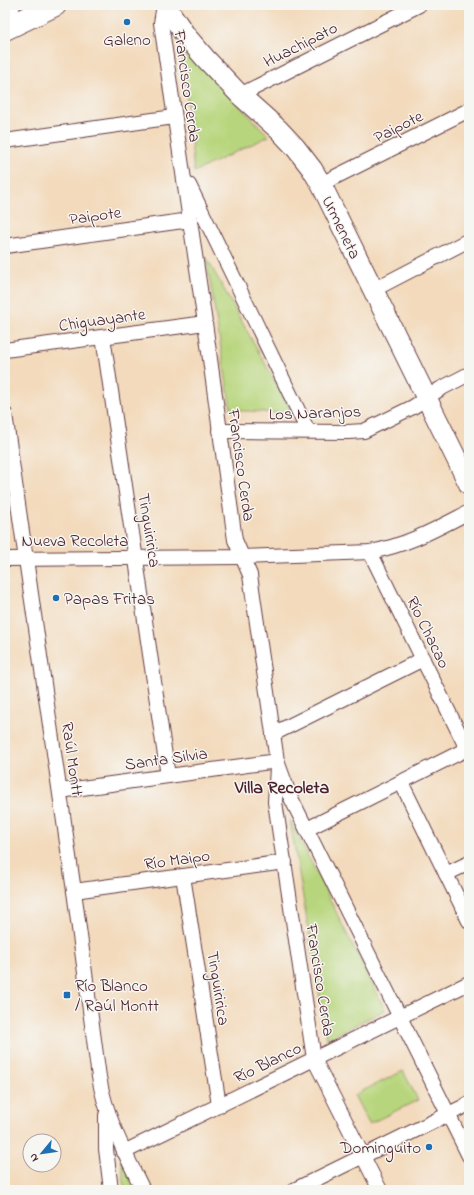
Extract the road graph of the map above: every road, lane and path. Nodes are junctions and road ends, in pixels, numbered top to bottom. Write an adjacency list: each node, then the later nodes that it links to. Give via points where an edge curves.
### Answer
1 (9, 5): 5 (main road)
2 (55, 5): 6 (main road)
3 (165, 5): 7 (street, Urmeneta, via 186,36); 9 (street, Francisco Cerda, via 161,23)
4 (419, 5): 7 (street, Huachipato)
5 (5, 7)
6 (5, 30)
7 (240, 95): 12 (street, Urmeneta, via 296,147)
8 (469, 110): 12 (street, Paipote)
9 (174, 117): 10 (street); 11 (street, Francisco Cerda)
10 (5, 141)
11 (183, 172): 13 (street, Francisco Cerda); 24 (street, Francisco Cerda)
12 (321, 184): 16 (street, Urmeneta)
13 (190, 220): 15 (street, Paipote); 17 (street, Francisco Cerda)
14 (469, 240): 16 (street)
15 (5, 246)
16 (373, 290): 21 (street, Urmeneta)
17 (205, 323): 18 (street, Chiguayante); 23 (street, Francisco Cerda)
18 (103, 337): 19 (street, Chiguayante); 29 (street, Tinguiririca)
19 (5, 350)
20 (469, 374): 21 (street, Los Naranjos)
21 (427, 398): 24 (street, Los Naranjos, via 364,431); 25 (street, Urmeneta)
22 (5, 414): 31 (street, Raúl Montt)
23 (219, 431): 24 (street, Los Naranjos); 28 (street, Francisco Cerda, via 234,540)
24 (308, 431)
25 (469, 484)
26 (469, 512): 27 (street, Nueva Recoleta, via 418,539)
27 (370, 552): 28 (street, Nueva Recoleta); 32 (street, Río Chacao)
28 (242, 557): 29 (street, Nueva Recoleta); 33 (street, Francisco Cerda, via 250,575)
29 (137, 558): 31 (street, Nueva Recoleta); 36 (street, Tinguiririca)
30 (5, 559): 31 (street, Nueva Recoleta)
31 (26, 559): 38 (street, Raúl Montt)
32 (423, 659): 33 (street); 34 (street, Río Chacao)
33 (273, 734): 35 (street, Francisco Cerda)
34 (468, 748): 37 (street)
35 (278, 761): 36 (street, Santa Silvia); 39 (street, Francisco Cerda, via 289,794); 40 (street, Francisco Cerda, via 275,802)
36 (168, 776): 38 (street, Santa Silvia)
37 (401, 782): 39 (street); 42 (street)
38 (60, 791): 44 (street, Raúl Montt)
39 (307, 830): 47 (street, Francisco Cerda)
40 (285, 862): 43 (street, Río Maipo); 48 (street, Francisco Cerda)
41 (469, 863): 42 (street)
42 (446, 874): 45 (street)
43 (183, 876): 44 (street, Río Maipo); 50 (street, Tinguiririca)
44 (74, 891): 51 (street, Raúl Montt, via 99,1077)
45 (469, 921)
46 (469, 983): 47 (street, Río Blanco)
47 (401, 1016): 48 (street, Río Blanco); 52 (street, Francisco Cerda)
48 (314, 1059): 50 (street, Río Blanco); 54 (street, Francisco Cerda)
49 (469, 1104): 52 (street)
50 (219, 1105): 53 (street, Río Blanco)
51 (106, 1108): 53 (street, Raúl Montt); 56 (street, Raúl Montt, via 106,1149)
52 (448, 1114): 54 (street); 55 (street, Francisco Cerda)
53 (124, 1152): 57 (street, Raúl Montt)
54 (363, 1156): 58 (street); 59 (street, Francisco Cerda)
55 (469, 1156)
56 (111, 1190)
57 (143, 1190)
58 (294, 1190)
59 (380, 1190)

